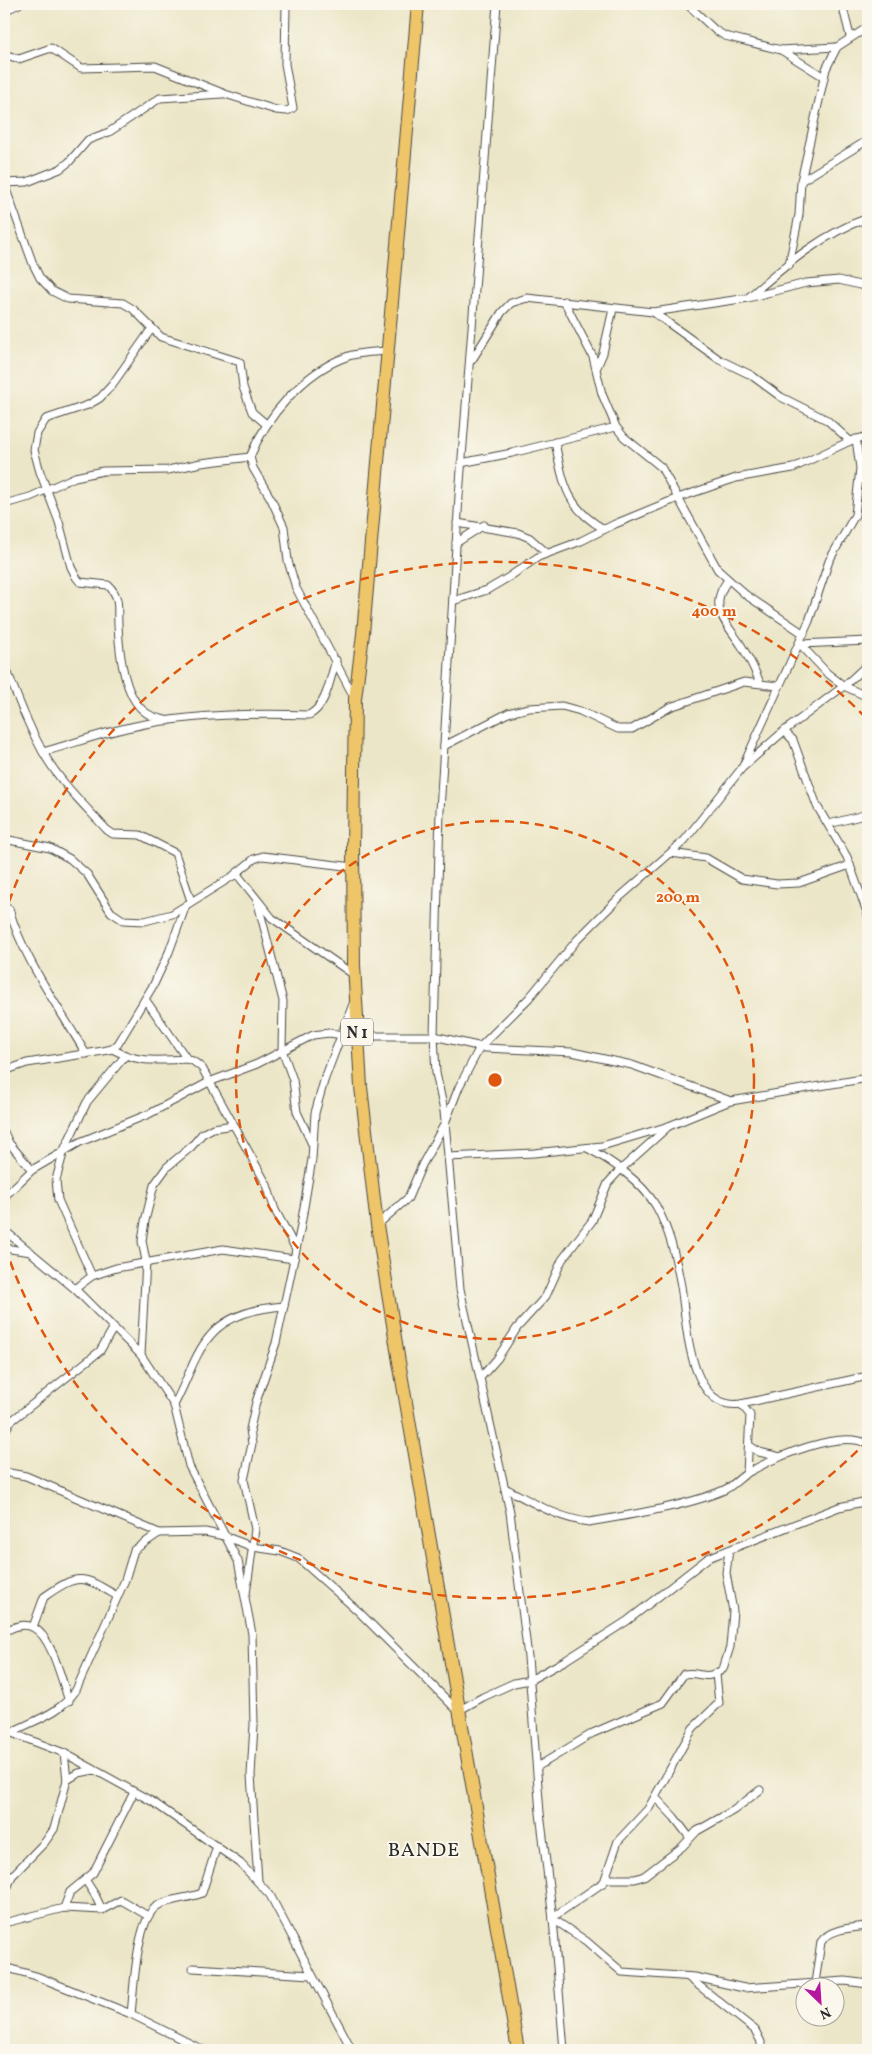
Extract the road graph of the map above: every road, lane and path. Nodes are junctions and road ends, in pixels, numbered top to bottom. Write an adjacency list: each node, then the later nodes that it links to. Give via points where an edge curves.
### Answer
1 (19, 4): 7 (street)
2 (286, 4): 14 (street, via 285,64 293,108 276,110)
3 (418, 4): 26 (highway, N 1)
4 (497, 4): 27 (street)
5 (687, 4): 11 (street, via 725,36)
6 (842, 4): 9 (street)
7 (4, 11)
8 (868, 27): 9 (street)
9 (850, 36): 10 (street)
10 (836, 47): 11 (street); 13 (street)
11 (781, 50): 13 (street)
12 (4, 54): 14 (street, via 18,59 51,48 80,68 155,66)
13 (824, 77): 16 (street)
14 (225, 94): 17 (street, via 160,98 109,132 88,140 60,169 27,182)
15 (868, 140): 16 (street)
16 (801, 181): 19 (street, via 799,215)
17 (4, 184): 25 (street, via 33,264 52,291 68,299 123,303)
18 (868, 218): 19 (street, via 829,235)
19 (789, 264): 21 (street)
20 (868, 287): 21 (street, via 839,280 806,283)
21 (748, 298): 24 (street)
22 (564, 301): 23 (street); 27 (street, via 527,298 511,303 490,329); 28 (street)
23 (613, 309): 24 (street); 28 (street)
24 (653, 312): 32 (street, via 720,360 827,420)
25 (152, 328): 29 (street, via 161,337 240,362 252,412); 36 (street, via 100,398 46,419 40,426 34,450)
26 (388, 350): 29 (street, via 347,356 326,367 290,395); 56 (highway, N 1)
27 (470, 365): 35 (street)
28 (597, 368): 30 (street, via 602,394)
29 (266, 424): 34 (street)
30 (616, 427): 33 (street); 37 (street, via 656,461)
31 (868, 436): 32 (street)
32 (853, 440): 37 (street, via 792,468 736,478); 46 (street, via 860,468 855,515 829,561)
33 (555, 442): 35 (street); 41 (street, via 570,498 587,520)
34 (250, 457): 36 (street, via 168,470 103,471 74,477); 49 (street, via 252,468 284,527 288,561 296,588)
35 (462, 463): 39 (street)
36 (47, 488): 38 (street, via 30,497); 57 (street, via 76,577 80,582 108,584 118,598 119,646 130,690 149,715)
37 (678, 498): 41 (street); 44 (street, via 718,570)
38 (4, 504)
39 (457, 523): 40 (street); 42 (street)
40 (484, 525): 42 (street); 43 (street, via 530,538)
41 (604, 529): 43 (street)
42 (456, 543): 45 (street)
43 (547, 553): 45 (street, via 487,590)
44 (728, 580): 46 (street); 52 (street, via 719,591 719,611 754,668)
45 (452, 601): 59 (street)
46 (804, 634): 48 (street)
47 (868, 641): 48 (street)
48 (800, 644): 53 (street); 54 (street)
49 (336, 660): 56 (street); 57 (street, via 326,692 318,708 309,716 226,715)
50 (4, 663): 60 (street, via 28,725)
51 (868, 664): 54 (street)
52 (760, 684): 53 (street); 59 (street, via 744,682 719,689 670,707 632,729 618,729 562,706 529,708 508,713)
53 (778, 686): 61 (street)
54 (844, 686): 55 (street); 58 (street)
55 (868, 698)
56 (355, 699): 67 (highway, N 1)
57 (168, 721): 60 (street, via 130,727)
58 (784, 730): 61 (street); 63 (street, via 793,740 817,806)
59 (444, 746): 78 (street)
60 (43, 752): 70 (street, via 65,784 107,830 113,834 140,835 175,852)
61 (742, 768): 65 (street, via 684,841)
62 (868, 814): 63 (street)
63 (829, 824): 66 (street)
64 (4, 839): 70 (street, via 50,848 70,859 87,874 111,912 123,920 145,921 172,914)
65 (671, 852): 66 (street, via 706,858 742,879 777,884 799,883); 79 (street, via 577,940 529,998)
66 (850, 865): 72 (street)
67 (353, 867): 68 (street, via 263,856); 73 (highway, N 1)
68 (236, 873): 69 (street); 70 (street)
69 (256, 900): 73 (street, via 272,918); 81 (street, via 283,1001)
70 (188, 903): 75 (street)
71 (4, 908): 82 (street, via 9,908 40,977)
72 (868, 915)
73 (354, 976): 74 (highway, N 1)
74 (355, 997): 76 (street); 77 (highway, N 1)
75 (145, 1000): 80 (street); 84 (street)
76 (343, 1035): 81 (street, via 314,1035); 93 (street, via 315,1113)
77 (357, 1036): 78 (street); 100 (highway, N 1)
78 (434, 1036): 79 (street); 89 (street, via 436,1073)
79 (480, 1047): 88 (street, via 572,1052 632,1065); 89 (street)
80 (112, 1049): 82 (street); 83 (street)
81 (282, 1050): 87 (street, via 257,1064); 93 (street, via 293,1080 297,1112)
82 (86, 1054): 85 (street, via 27,1063)
83 (125, 1056): 84 (street, via 144,1060); 95 (street, via 87,1102)
84 (187, 1059): 87 (street, via 202,1068)
85 (4, 1071)
86 (868, 1078): 88 (street)
87 (210, 1082): 90 (street); 95 (street, via 170,1104)
88 (731, 1101): 91 (street)
89 (445, 1123): 96 (street); 100 (street, via 408,1198)
90 (234, 1124): 103 (street, via 268,1185 275,1210); 106 (street, via 202,1134 160,1175 154,1185 145,1221 142,1241)
91 (669, 1126): 94 (street); 98 (street)
92 (4, 1132): 97 (street)
93 (313, 1144): 103 (street)
94 (587, 1148): 96 (street); 98 (street)
95 (64, 1150): 97 (street); 107 (street, via 56,1180 58,1200)
96 (448, 1157): 115 (street, via 460,1289)
97 (32, 1170): 99 (street)
98 (620, 1170): 115 (street, via 608,1184 592,1221 562,1260 546,1296 517,1328); 116 (street, via 646,1191 669,1233 694,1363 701,1378 714,1400 724,1405)
99 (4, 1197)
100 (377, 1225): 137 (highway, N 1)
101 (4, 1230): 104 (street)
102 (4, 1248): 104 (street)
103 (296, 1249): 105 (street)
104 (32, 1252): 108 (street)
105 (294, 1259): 106 (street, via 223,1250); 109 (street)
106 (146, 1261): 107 (street); 111 (street)
107 (92, 1276): 108 (street)
108 (75, 1289): 110 (street)
109 (284, 1306): 117 (street, via 251,1311 210,1335); 128 (street, via 250,1429 252,1444 244,1480 255,1529)
110 (114, 1327): 112 (street); 118 (street, via 100,1351)
111 (141, 1331): 112 (street); 113 (street)
112 (125, 1336): 113 (street)
113 (141, 1355): 117 (street)
114 (868, 1376): 116 (street)
115 (480, 1378): 124 (street)
116 (742, 1404): 120 (street, via 750,1415)
117 (174, 1405): 127 (street, via 189,1466)
118 (4, 1430)
119 (868, 1444): 121 (street, via 852,1438 837,1439)
120 (750, 1446): 121 (street, via 759,1452); 123 (street)
121 (780, 1457): 123 (street)
122 (4, 1472): 126 (street, via 26,1476)
123 (747, 1473): 124 (street, via 716,1493 590,1522 553,1513)
124 (505, 1488): 135 (street)
125 (868, 1501): 129 (street, via 839,1507)
126 (159, 1533): 127 (street, via 205,1532); 130 (street, via 134,1550)
127 (224, 1536): 128 (street); 131 (street, via 238,1561)
128 (254, 1547): 131 (street); 137 (street, via 298,1558 358,1610)
129 (729, 1550): 134 (street, via 726,1573 732,1604 730,1647 723,1669); 135 (street, via 708,1558 627,1622)
130 (117, 1596): 132 (street, via 88,1579 80,1578 44,1597); 136 (street)
131 (246, 1599): 151 (street, via 252,1634 254,1726 251,1775)
132 (33, 1627): 133 (street, via 15,1626); 136 (street, via 50,1650)
133 (4, 1632)
134 (716, 1674): 141 (street, via 709,1677 684,1674 663,1702 593,1733); 146 (street, via 719,1703 689,1734)
135 (530, 1680): 137 (street, via 514,1682); 141 (street)
136 (69, 1701): 139 (street, via 57,1711)
137 (458, 1711): 170 (highway, N 1)
138 (4, 1730): 139 (street)
139 (12, 1732): 140 (street)
140 (64, 1753): 142 (street); 143 (street)
141 (537, 1767): 156 (street)
142 (94, 1770): 143 (street); 145 (street)
143 (67, 1780): 152 (street, via 54,1829 12,1876)
144 (760, 1790): 147 (street)
145 (134, 1792): 148 (street); 150 (street)
146 (655, 1797): 147 (street); 149 (street, via 618,1841)
147 (690, 1838): 149 (street, via 644,1876)
148 (217, 1846): 151 (street); 155 (street, via 202,1893 165,1903)
149 (606, 1879): 156 (street)
150 (86, 1881): 153 (street, via 70,1892); 154 (street)
151 (258, 1881): 161 (street, via 285,1922)
152 (4, 1896)
153 (64, 1908): 154 (street); 157 (street)
154 (102, 1910): 155 (street, via 121,1900)
155 (148, 1916): 167 (street, via 139,1948)
156 (553, 1918): 163 (street, via 622,1972); 171 (street)
157 (4, 1922)
158 (868, 1926): 162 (street, via 824,1937)
159 (4, 1967): 167 (street, via 36,1976)
160 (193, 1968): 161 (street)
161 (312, 1975): 169 (street)
162 (816, 1976)
163 (688, 1977): 165 (street, via 744,1988); 172 (street, via 755,2030)
164 (844, 1981): 166 (street)
165 (794, 1984)
166 (868, 1984)
167 (131, 2014): 168 (street)
168 (203, 2050)
169 (352, 2050)
170 (518, 2050)
171 (564, 2050)
172 (761, 2050)

